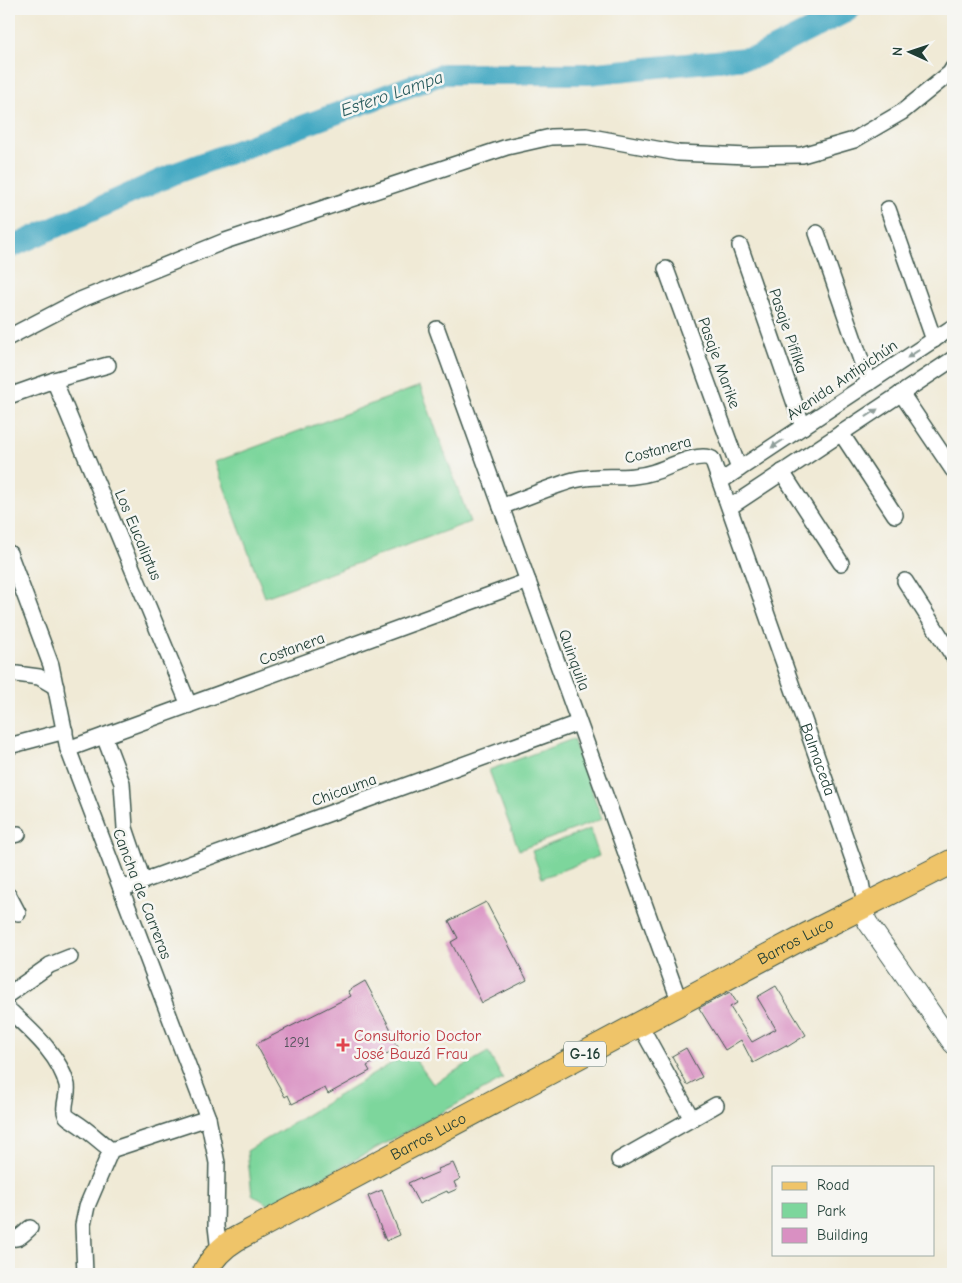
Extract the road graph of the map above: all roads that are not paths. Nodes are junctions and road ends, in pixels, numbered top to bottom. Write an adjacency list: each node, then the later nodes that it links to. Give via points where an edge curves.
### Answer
1 (953, 68): 8 (street, via 902,112 854,140 802,155 678,153 586,136 551,137 507,147 226,241 80,300)
2 (888, 209): 9 (street)
3 (817, 233): 13 (street)
4 (740, 246): 16 (street, Pasaje Pifilka)
5 (666, 269): 19 (street, Pasaje Marike)
6 (953, 327): 9 (street, Avenida Antipichún)
7 (437, 329): 24 (street, Quinquila)
8 (9, 337)
9 (934, 340): 13 (street, Avenida Antipichún, one-way to 13)
10 (953, 359): 14 (street)
11 (108, 365): 12 (street)
12 (54, 380): 15 (street); 34 (street, Los Eucaliptus)
13 (869, 383): 16 (street, Avenida Antipichún)
14 (902, 393): 17 (street, one-way to 14); 20 (street)
15 (9, 396)
16 (803, 426): 19 (street, Avenida Antipichún, one-way to 19)
17 (841, 433): 21 (street); 26 (street)
18 (710, 457): 22 (street, Balmaceda); 24 (street, Costanera, via 696,457 633,477 573,480)
19 (744, 466): 22 (street, Avenida Antipichún); 23 (street)
20 (953, 470)
21 (782, 472): 23 (street); 28 (street)
22 (721, 481): 25 (street, Balmaceda)
23 (764, 484): 25 (street)
24 (501, 507): 29 (street, Quinquila)
25 (730, 507): 44 (street, Balmaceda, via 861,882)
26 (896, 515)
27 (9, 553): 33 (street, Cancha de Carreras, via 46,650)
28 (841, 563)
29 (528, 581): 34 (street, Costanera); 35 (street, Quinquila)
30 (904, 581): 31 (street)
31 (953, 656)
32 (9, 673): 33 (street, via 39,677)
33 (56, 687): 36 (street, Cancha de Carreras)
34 (189, 705): 37 (street, Costanera)
35 (578, 723): 41 (street, Chicauma); 48 (street, Quinquila)
36 (65, 731): 38 (street); 39 (street, Cancha de Carreras)
37 (104, 736): 39 (street, Costanera); 41 (street, via 122,783 125,828)
38 (9, 746)
39 (68, 749): 42 (street, Cancha de Carreras)
40 (953, 861): 44 (main road, Barros Luco / G-16)
41 (142, 881): 42 (street, Chicauma)
42 (121, 889): 53 (street, Cancha de Carreras)
43 (9, 896): 45 (street)
44 (865, 906): 48 (main road, Barros Luco / G-16); 51 (street, Balmaceda, via 866,919)
45 (18, 913)
46 (70, 957): 47 (street, via 50,965)
47 (9, 994)
48 (680, 1003): 50 (main road, Barros Luco / G-16)
49 (11, 1018): 55 (street, via 39,1039 53,1057 64,1077 68,1094 67,1117)
50 (640, 1024): 54 (street); 59 (main road, Barros Luco / G-16, via 229,1243)
51 (953, 1044)
52 (716, 1105): 54 (street)
53 (208, 1118): 55 (street); 59 (street, Cancha de Carreras, via 217,1163)
54 (692, 1119): 56 (street)
55 (111, 1150): 60 (street, via 86,1206 83,1225)
56 (618, 1160)
57 (30, 1228): 58 (street, via 19,1238)
58 (9, 1236)
59 (219, 1252): 61 (main road, G-16)
60 (85, 1274)
61 (204, 1274)

